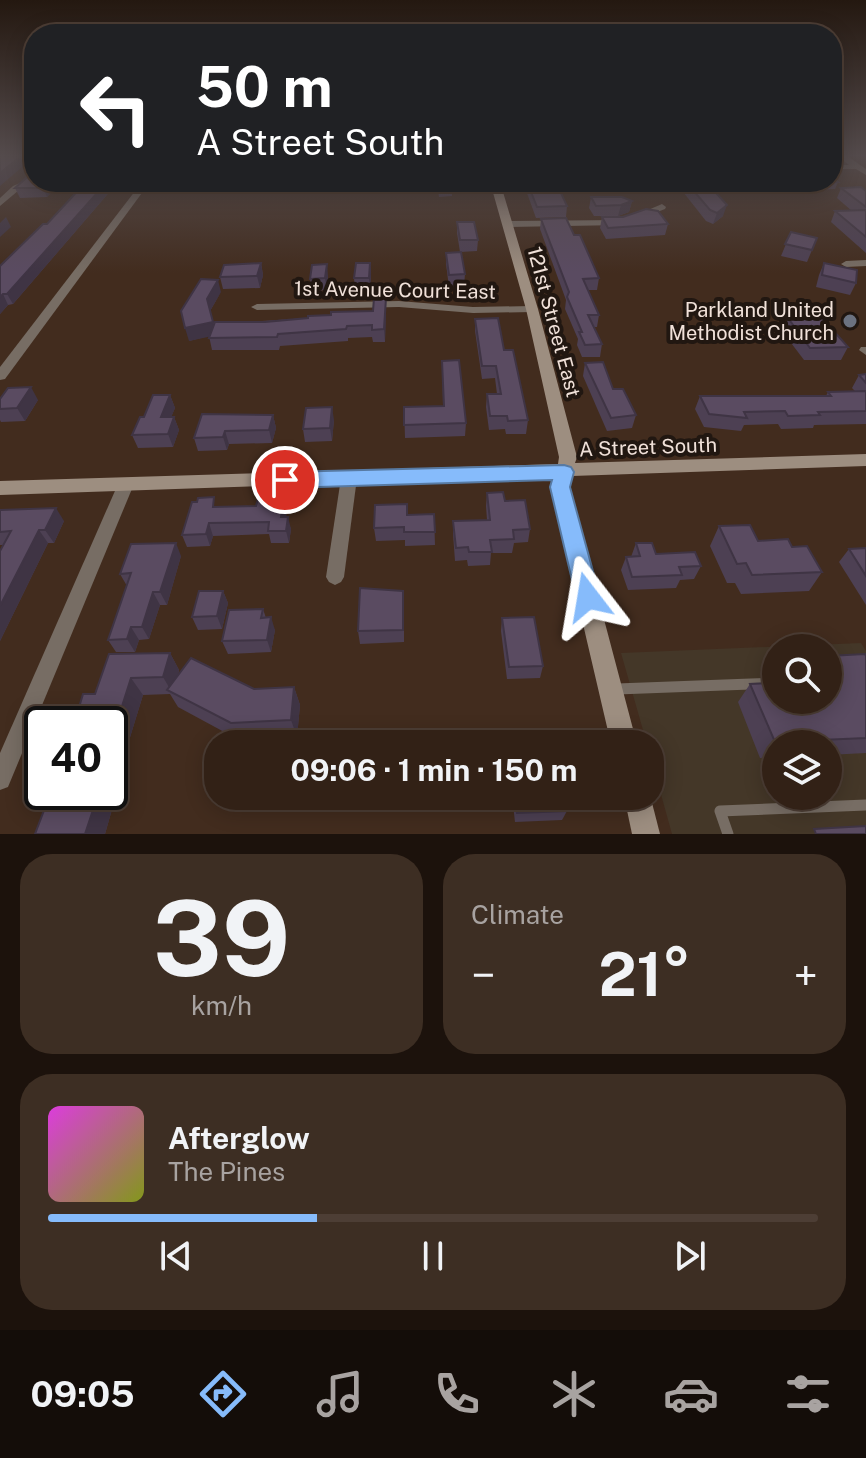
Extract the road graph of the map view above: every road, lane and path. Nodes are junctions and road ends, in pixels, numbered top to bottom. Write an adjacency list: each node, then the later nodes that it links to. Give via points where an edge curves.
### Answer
1 (136, 195): 9 (street)
2 (499, 195): 4 (street, 121st Street East)
3 (662, 207): 4 (street, via 620,222)
4 (507, 224): 8 (street, 121st Street East)
5 (866, 263): 6 (street)
6 (846, 264)
7 (257, 307): 8 (street, 1st Avenue Court East, via 399,304)
8 (532, 309): 11 (street, 121st Street East, via 568,457)
9 (0, 376)
10 (866, 460): 11 (street, A Street South)
11 (564, 472): 12 (street, A Street South); 17 (street, 121st Street East, via 560,487)
12 (349, 478): 13 (street, A Street South); 15 (street)
13 (126, 484): 14 (street, A Street South); 19 (street)
14 (0, 488)
15 (335, 577)
16 (762, 683): 17 (lane)
17 (610, 689): 18 (street, 121st Street East)
18 (620, 730)
19 (0, 779)
20 (866, 805): 23 (lane, via 720,811)
21 (640, 810): 22 (street)
22 (646, 834)
23 (728, 834)

